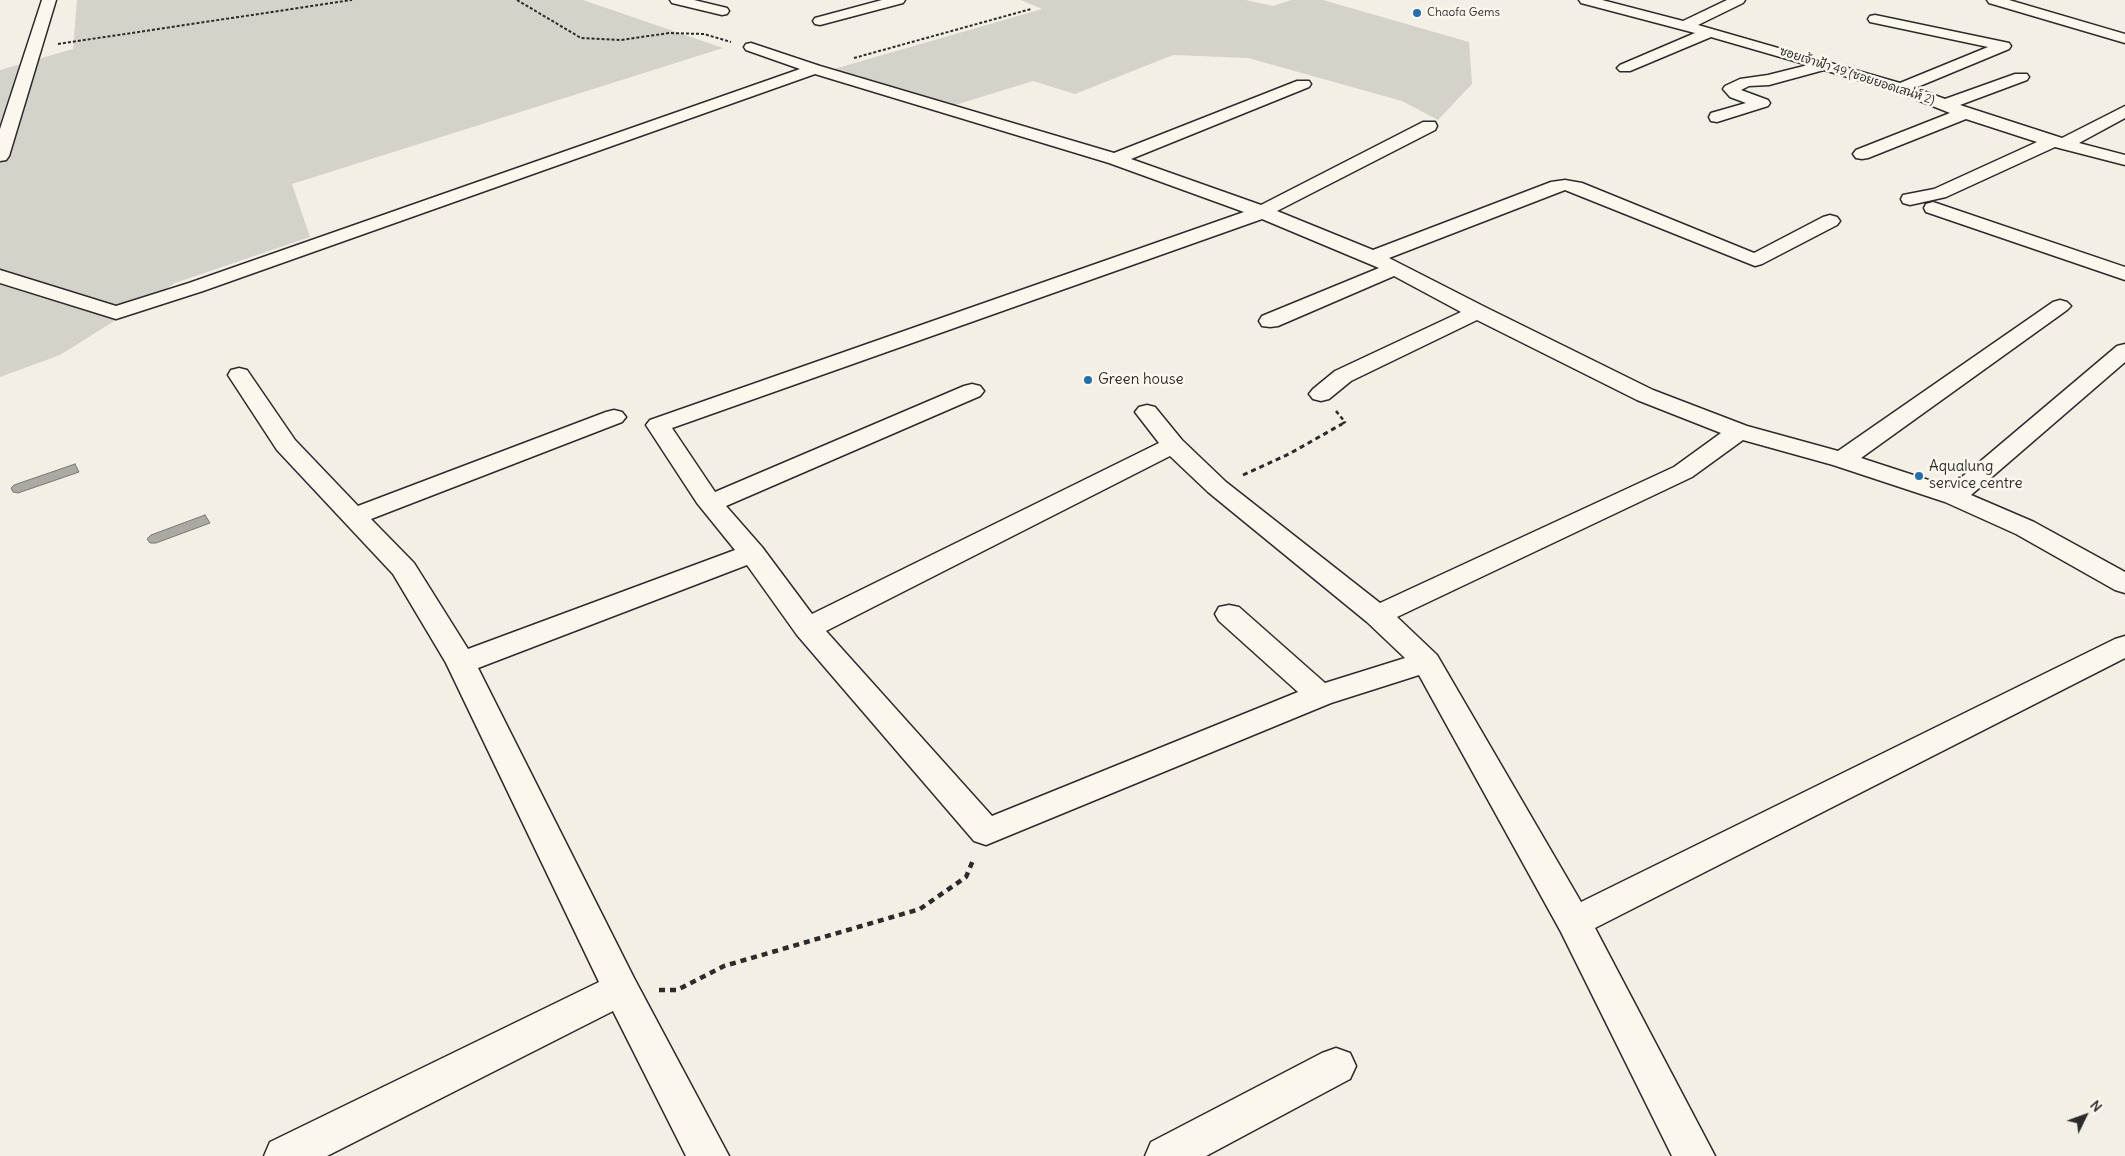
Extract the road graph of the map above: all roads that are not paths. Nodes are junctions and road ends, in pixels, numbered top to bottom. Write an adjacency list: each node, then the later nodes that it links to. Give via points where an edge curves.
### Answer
1 (49, 0): 27 (street)
2 (677, 0): 7 (street)
3 (898, 0): 9 (street)
4 (1586, 0): 10 (street, ซอยเจ้าฟ้า 49 (ซอยยอดเสน่ห์ 2))
5 (1738, 0): 10 (street)
6 (1994, 0): 12 (street)
7 (722, 11)
8 (1875, 19): 19 (street, via 2004,46)
9 (820, 21)
10 (1684, 26): 11 (street, ซอยเจ้าฟ้า 49 (ซอยยอดเสน่ห์ 2))
11 (1710, 32): 14 (street, ซอยเจ้าฟ้า 49 (ซอยยอดเสน่ห์ 2)); 15 (street)
12 (2125, 39)
13 (751, 47): 16 (street)
14 (1825, 65): 19 (street, ซอยเจ้าฟ้า 49 (ซอยยอดเสน่ห์ 2)); 23 (street, via 1731,88 1736,94 1762,103)
15 (1625, 68)
16 (815, 69): 28 (street); 37 (street, via 116,313)
17 (2021, 77): 20 (street)
18 (1302, 84): 28 (street)
19 (1901, 88): 20 (street, ซอยเจ้าฟ้า 49 (ซอยยอดเสน่ห์ 2))
20 (1945, 105): 22 (street, ซอยเจ้าฟ้า 49 (ซอยยอดเสน่ห์ 2))
21 (2125, 111): 25 (street)
22 (1966, 113): 25 (street, ซอยเจ้าฟ้า 49 (ซอยยอดเสน่ห์ 2)); 26 (street)
23 (1717, 118)
24 (1429, 126): 32 (street)
25 (2058, 143): 29 (street, ซอยเจ้าฟ้า 49 (ซอยยอดเสน่ห์ 2)); 30 (street, via 1939,192)
26 (1862, 154)
27 (0, 156)
28 (1115, 159): 32 (street)
29 (2125, 160)
30 (1910, 200)
31 (1933, 208): 36 (street)
32 (1262, 212): 34 (street); 51 (street, via 658,425)
33 (1830, 221): 34 (street, via 1755,260 1565,185)
34 (1373, 257): 35 (street)
35 (1397, 268): 39 (street); 40 (street)
36 (2125, 274)
37 (0, 276)
38 (2060, 306): 49 (street)
39 (1477, 312): 44 (street, via 1343,376); 47 (street, via 1644,395)
40 (1270, 321)
41 (2125, 351): 50 (street)
42 (239, 375): 52 (street, via 286,444)
43 (972, 391): 51 (street)
44 (1321, 394)
45 (1147, 412): 48 (street)
46 (614, 417): 52 (street)
47 (1739, 431): 49 (street); 56 (street, via 1683,472)
48 (1173, 445): 56 (street, via 1217,487); 57 (street)
49 (1842, 460): 50 (street)
50 (1954, 497): 54 (street, via 2025,528)
51 (710, 503): 53 (street)
52 (355, 516): 60 (street, via 404,568)
53 (752, 553): 57 (street); 60 (street)
54 (2125, 584)
55 (1229, 614): 61 (street)
56 (1377, 615): 59 (street)
57 (808, 628): 61 (street, via 986,832)
58 (2125, 646): 62 (street)
59 (1427, 662): 61 (street); 62 (street)
60 (461, 663): 63 (street)
61 (1320, 695)
62 (1574, 922): 68 (street)
63 (620, 989): 65 (street); 66 (street)
64 (1336, 1066): 67 (street)
65 (285, 1156)
66 (708, 1156)
67 (1166, 1156)
68 (1694, 1156)

